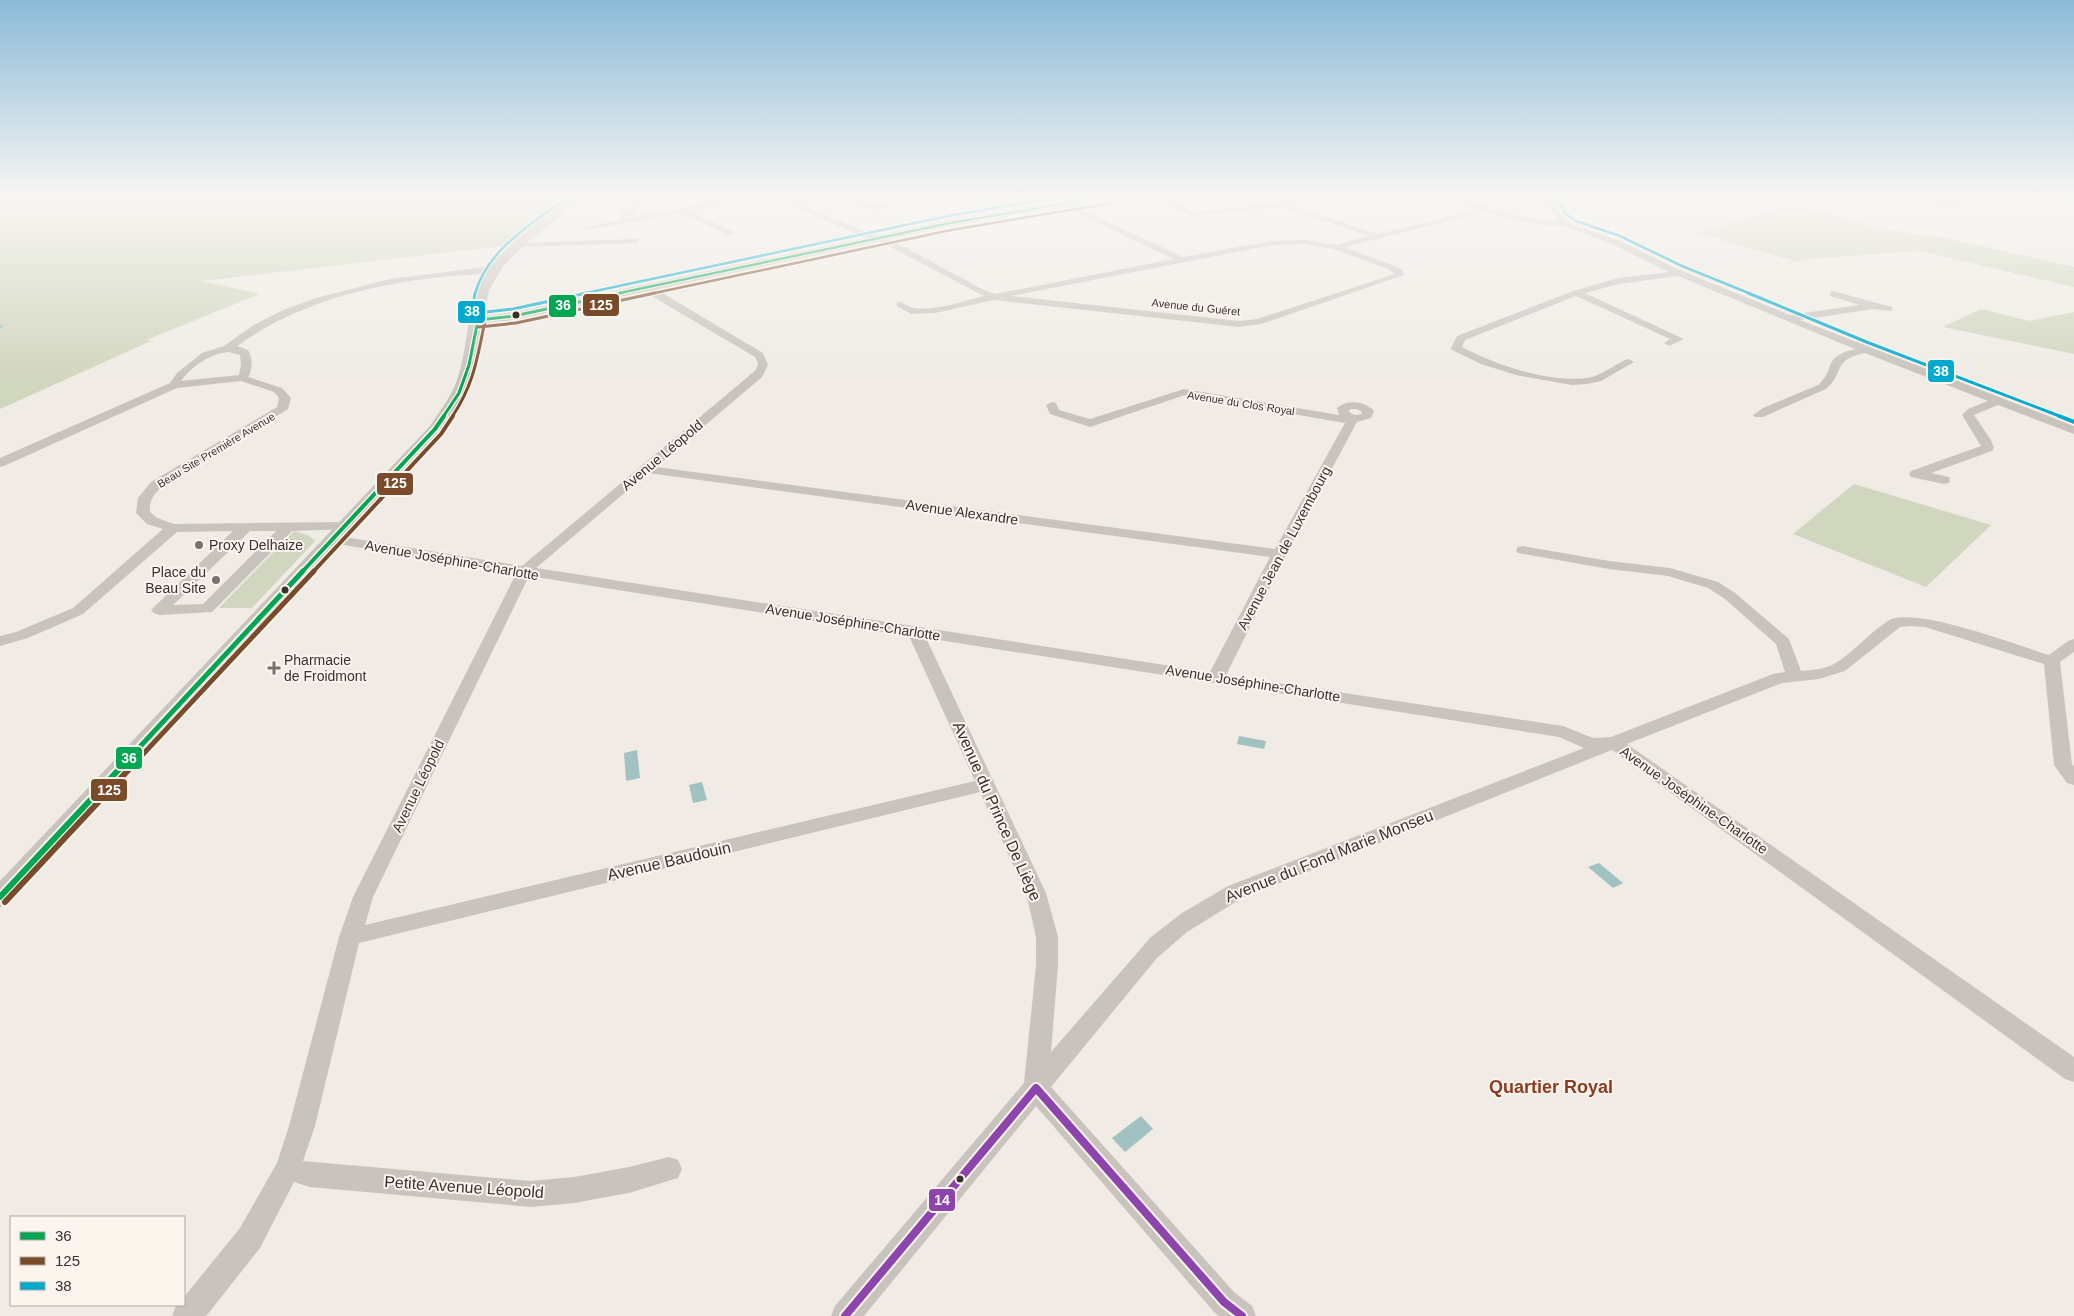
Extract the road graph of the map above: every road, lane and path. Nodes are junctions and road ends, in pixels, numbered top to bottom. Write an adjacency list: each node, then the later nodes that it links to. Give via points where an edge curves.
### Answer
1 (507, 257): 9 (street)
2 (787, 257): 11 (street)
3 (916, 257): 15 (street, Avenue du Guéret)
4 (1176, 257): 8 (street)
5 (1196, 257): 8 (street)
6 (1365, 257): 16 (street, Avenue du Guéret, via 1392,267 1400,275 1246,324)
7 (1647, 257): 10 (street)
8 (1182, 260): 12 (street)
9 (494, 270): 21 (street, via 483,290); 23 (street, via 417,278 338,295 269,320)
10 (1679, 273): 13 (street, via 1618,281); 20 (street)
11 (648, 288): 21 (street, via 514,316); 34 (street, Avenue Léopold, via 759,355 763,368)
12 (1034, 289): 15 (street); 16 (street, via 1032,295)
13 (1576, 293): 22 (street, via 1679,339); 25 (street, via 1461,338 1456,348 1470,356 1532,376 1563,381 1589,381)
14 (1833, 294): 18 (street)
15 (994, 297): 16 (street, Avenue du Guéret); 17 (street, via 922,312 911,311)
16 (1036, 300)
17 (900, 304)
18 (1873, 306): 19 (street); 20 (street)
19 (1889, 309)
20 (1788, 318): 24 (street)
21 (478, 320): 39 (street, via 465,377 447,413)
22 (1669, 343)
23 (228, 348): 26 (street, via 246,354 246,370); 27 (street, via 196,360)
24 (1866, 350): 28 (street); 30 (street, via 1841,358 1835,364 1828,383 1821,388)
25 (1630, 362)
26 (242, 378): 27 (street); 37 (street, Beau Site Première Avenue, via 278,390 285,398 284,405 274,415 166,478 146,495 142,503 143,513)
27 (174, 385): 33 (street)
28 (1998, 401): 32 (street); 35 (street, via 1968,415 1988,448 1915,474)
29 (1052, 405): 31 (street, Avenue du Clos Royal, via 1054,412 1090,423 1184,392)
30 (1759, 415)
31 (1352, 420): 41 (street, Avenue Jean de Luxembourg)
32 (2074, 430)
33 (0, 463)
34 (644, 469): 41 (street, Avenue Alexandre); 42 (street, Avenue Léopold)
35 (1944, 480)
36 (288, 527): 38 (street); 38 (street, via 207,609 159,610); 39 (street)
37 (173, 528): 38 (street); 44 (street, via 78,611)
38 (245, 528)
39 (338, 533): 42 (street, Avenue Joséphine-Charlotte); 52 (street)
40 (1523, 550): 47 (street, via 1670,572 1713,585 1783,642)
41 (1280, 554): 48 (street, Avenue Jean de Luxembourg)
42 (524, 572): 43 (street, Avenue Joséphine-Charlotte); 53 (street, Avenue Léopold, via 363,897)
43 (915, 631): 48 (street, Avenue Joséphine-Charlotte); 51 (street, Avenue du Prince De Liège)
44 (0, 642)
45 (2074, 644): 46 (street)
46 (2052, 661): 47 (street, Avenue du Fond Marie Monseu, via 1927,623 1910,621 1895,622 1840,668); 50 (street, via 2063,765)
47 (1795, 676): 49 (street, Avenue du Fond Marie Monseu, via 1779,678)
48 (1216, 677): 49 (street, Avenue Joséphine-Charlotte, via 1563,732 1592,744)
49 (1614, 743): 54 (street, Avenue Joséphine-Charlotte); 55 (street, Avenue du Fond Marie Monseu, via 1235,892 1194,915 1149,952)
50 (2074, 778)
51 (987, 784): 53 (street, Avenue Baudouin); 55 (street, Avenue du Prince De Liège, via 1036,893 1047,937)
52 (0, 897)
53 (350, 937): 56 (street, Avenue Léopold, via 302,1126)
54 (2074, 1070)
55 (1036, 1088): 58 (street); 60 (street, Avenue du Fond Marie Monseu)
56 (288, 1168): 57 (street, Petite Avenue Léopold, via 310,1175 530,1194 574,1190); 59 (street, Avenue Léopold, via 250,1238)
57 (669, 1170)
58 (1228, 1312)
59 (186, 1316)
60 (845, 1316)

